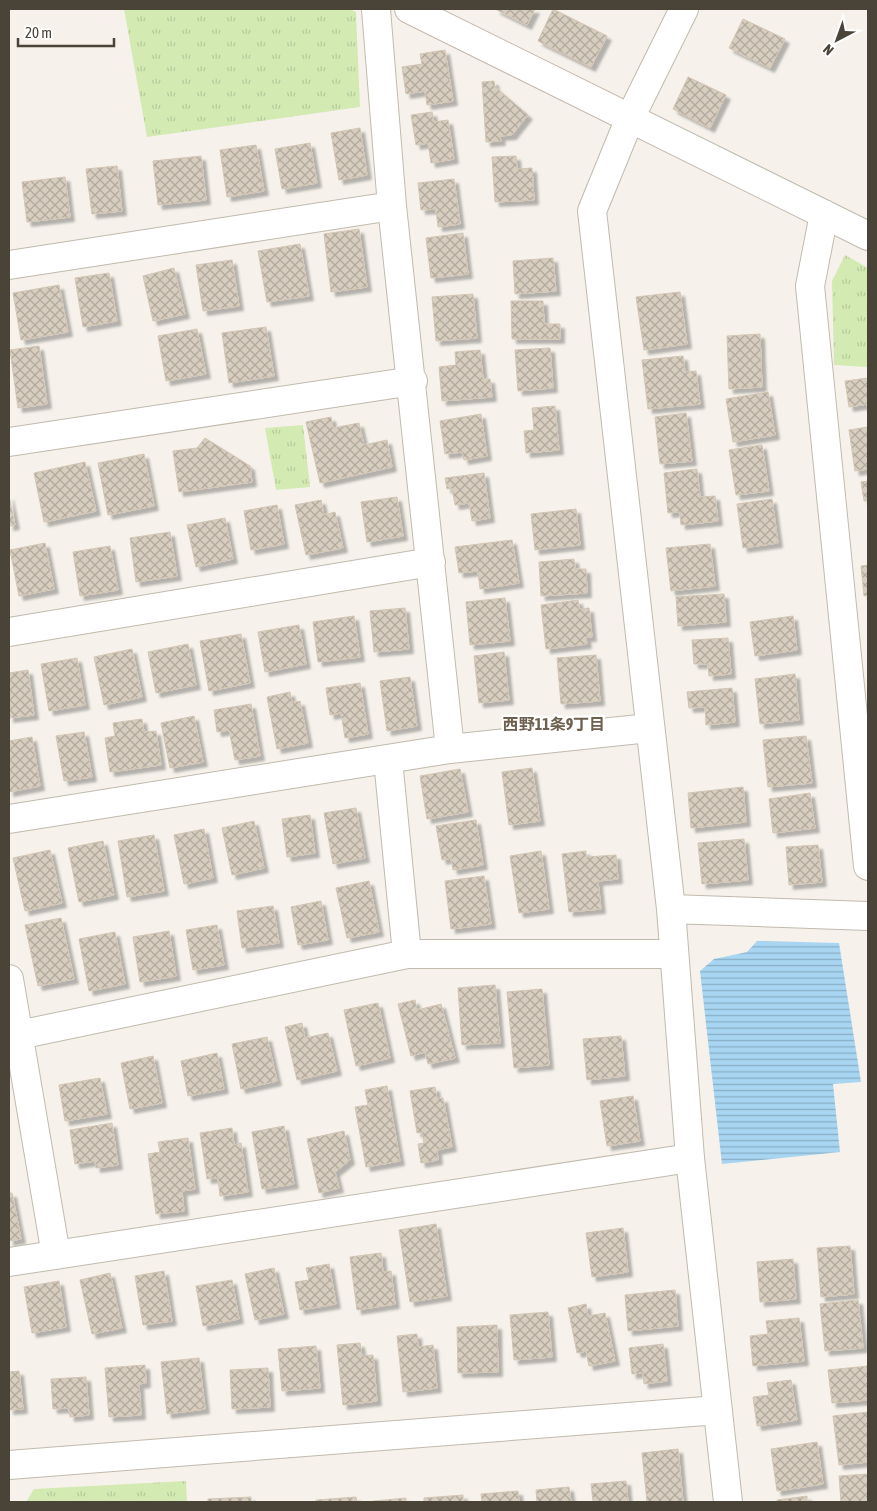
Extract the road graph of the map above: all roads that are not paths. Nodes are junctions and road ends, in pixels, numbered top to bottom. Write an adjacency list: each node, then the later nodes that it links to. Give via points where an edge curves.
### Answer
1 (376, 9): 5 (street)
2 (410, 9): 4 (street)
3 (684, 9): 4 (street)
4 (630, 118): 6 (street); 13 (street, via 592,211)
5 (392, 206): 8 (street); 9 (street)
6 (824, 214): 7 (street); 17 (street, via 810,286)
7 (868, 236)
8 (9, 265)
9 (412, 381): 10 (street); 11 (street)
10 (9, 442)
11 (431, 562): 12 (street); 14 (street)
12 (9, 632)
13 (649, 728): 14 (street); 18 (street)
14 (450, 749): 15 (street)
15 (388, 760): 16 (street); 20 (street)
16 (9, 819)
17 (868, 866)
18 (671, 909): 19 (street); 21 (street)
19 (868, 916)
20 (407, 954): 21 (street); 23 (street)
21 (674, 954): 24 (street)
22 (9, 980): 23 (street)
23 (14, 1036): 25 (street)
24 (690, 1158): 25 (street); 27 (street)
25 (56, 1255): 26 (street)
26 (9, 1262)
27 (718, 1410): 28 (street); 29 (street)
28 (9, 1465)
29 (728, 1502)

